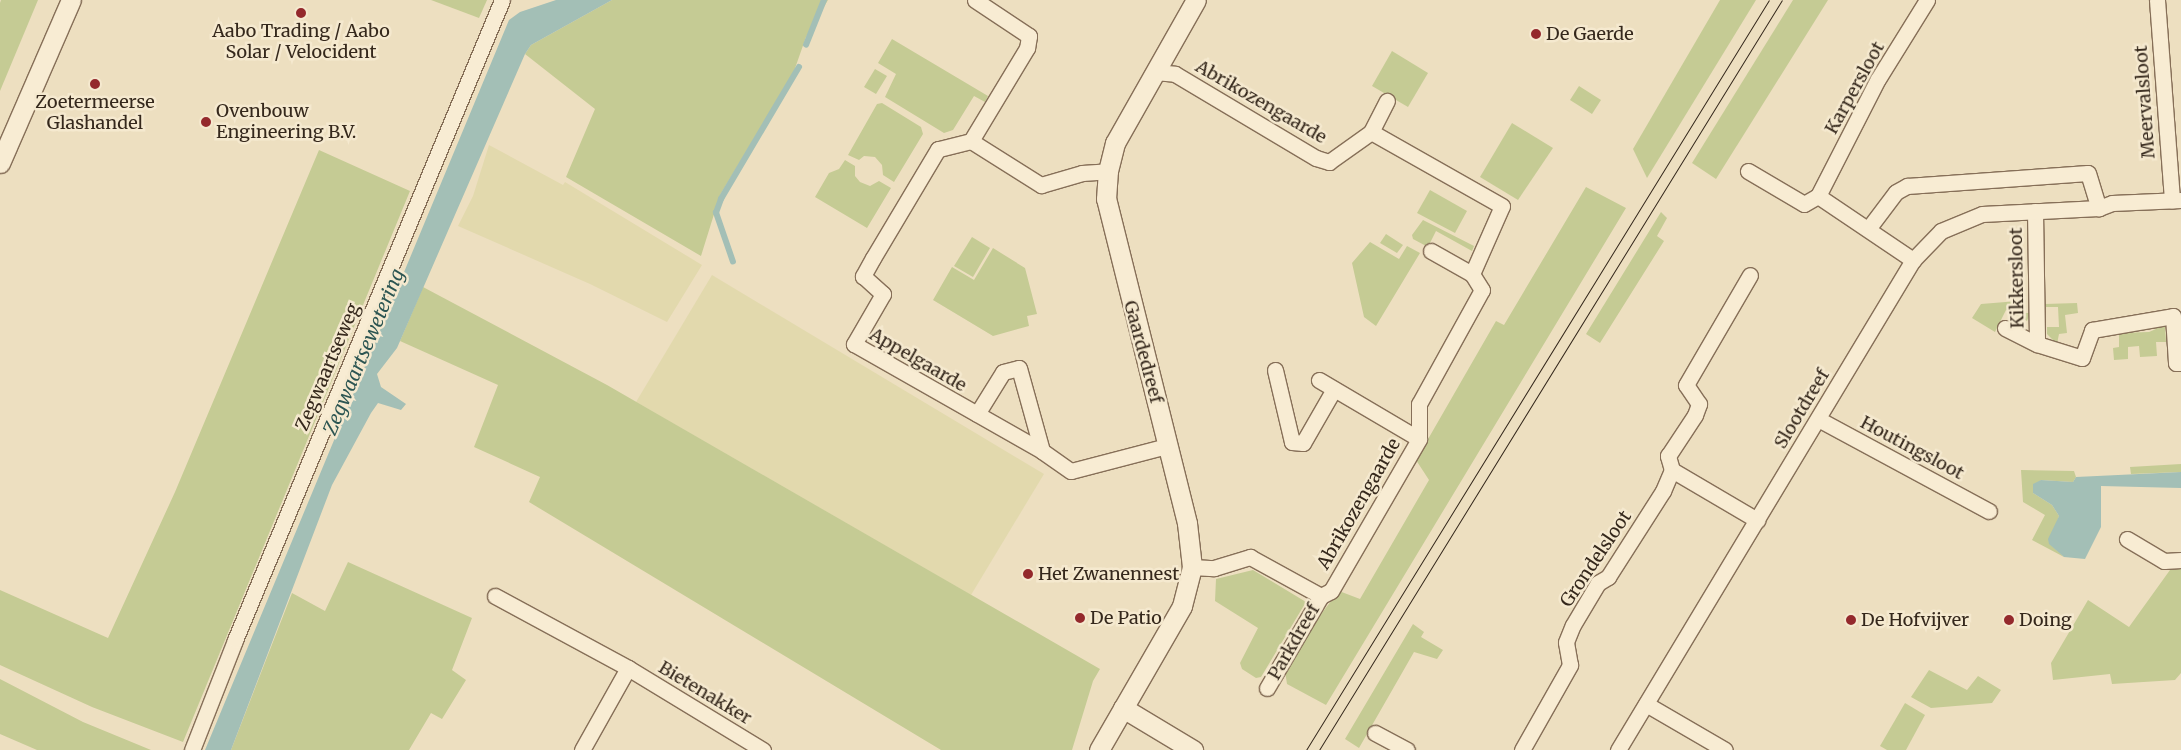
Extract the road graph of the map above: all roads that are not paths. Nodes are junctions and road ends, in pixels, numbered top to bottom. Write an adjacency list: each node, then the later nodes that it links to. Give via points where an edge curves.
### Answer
1 (71, 0): 11 (street)
2 (502, 0): 47 (street, Zegwaartseweg, via 234,640)
3 (975, 0): 10 (street, via 1029,36 1027,48)
4 (1196, 0): 7 (street, Gaardedreef)
5 (1927, 0): 14 (street, Karpersloot, via 1878,80)
6 (2158, 0): 15 (street, Meervalsloot)
7 (1154, 72): 9 (street, Abrikozengaarde, via 1175,74 1316,158 1329,162); 12 (street, Gaardedreef, via 1122,128)
8 (1387, 101): 9 (street, Abrikozengaarde)
9 (1371, 132): 21 (street, via 1502,206)
10 (971, 141): 12 (street, via 1041,185 1082,173); 29 (street, Appelgaarde, via 938,149 873,258 863,276 883,294 854,344 950,402)
11 (0, 163)
12 (1108, 171): 32 (street, Gaardedreef, via 1110,221)
13 (1748, 171): 14 (street, via 1804,204)
14 (1818, 196): 18 (street)
15 (2176, 200): 16 (street, Slootdreef, via 2112,203)
16 (2099, 208): 17 (street, Slootdreef); 18 (street, via 2088,173 1921,185 1896,192)
17 (2035, 211): 20 (street, Slootdreef, via 1982,214 1941,230); 24 (street, Kikkersloot)
18 (1868, 229): 20 (street)
19 (1431, 251): 21 (street)
20 (1913, 260): 30 (street, Slootdreef)
21 (1472, 274): 31 (street, Abrikozengaarde, via 1482,290 1419,404)
22 (1750, 275): 34 (street, Grondelsloot, via 1686,385 1699,404 1668,456)
23 (2004, 328): 24 (street, Kikkersloot)
24 (2037, 344): 25 (street, Kikkersloot, via 2082,358 2092,330 2173,316 2176,363)
25 (2181, 363)
26 (1275, 370): 28 (street, via 1292,442 1303,443)
27 (1319, 380): 28 (street)
28 (1334, 389): 31 (street)
29 (978, 414): 33 (street, Appelgaarde); 33 (street, Appelgaarde, via 1003,372 1019,368)
30 (1818, 419): 35 (street, Houtingsloot); 36 (street, Slootdreef)
31 (1419, 439): 41 (street, Abrikozengaarde, via 1330,591)
32 (1167, 446): 33 (street, Appelgaarde, via 1071,471); 39 (street, Gaardedreef, via 1186,522)
33 (1042, 451)
34 (1672, 470): 36 (street); 53 (street, Grondelsloot, via 1663,491 1608,577 1598,583 1574,625 1566,642 1570,665)
35 (1989, 511)
36 (1758, 520): 44 (street, Slootdreef)
37 (2127, 539): 38 (street, via 2164,561)
38 (2181, 560)
39 (1192, 567): 41 (street, Abrikozengaarde, via 1214,568 1250,557); 45 (street, Gaardedreef, via 1182,606)
40 (495, 596): 42 (street, Bietenakker)
41 (1321, 596): 43 (street, Parkdreef)
42 (628, 668): 48 (street); 49 (street, Bietenakker)
43 (1267, 688)
44 (1646, 704): 54 (street, Slootdreef); 55 (street)
45 (1123, 708): 50 (street, Gaardedreef); 51 (street)
46 (1375, 733): 52 (street)
47 (192, 750)
48 (582, 750)
49 (763, 750)
50 (1099, 750)
51 (1193, 750)
52 (1407, 750)
53 (1522, 750)
54 (1618, 750)
55 (1725, 750)

